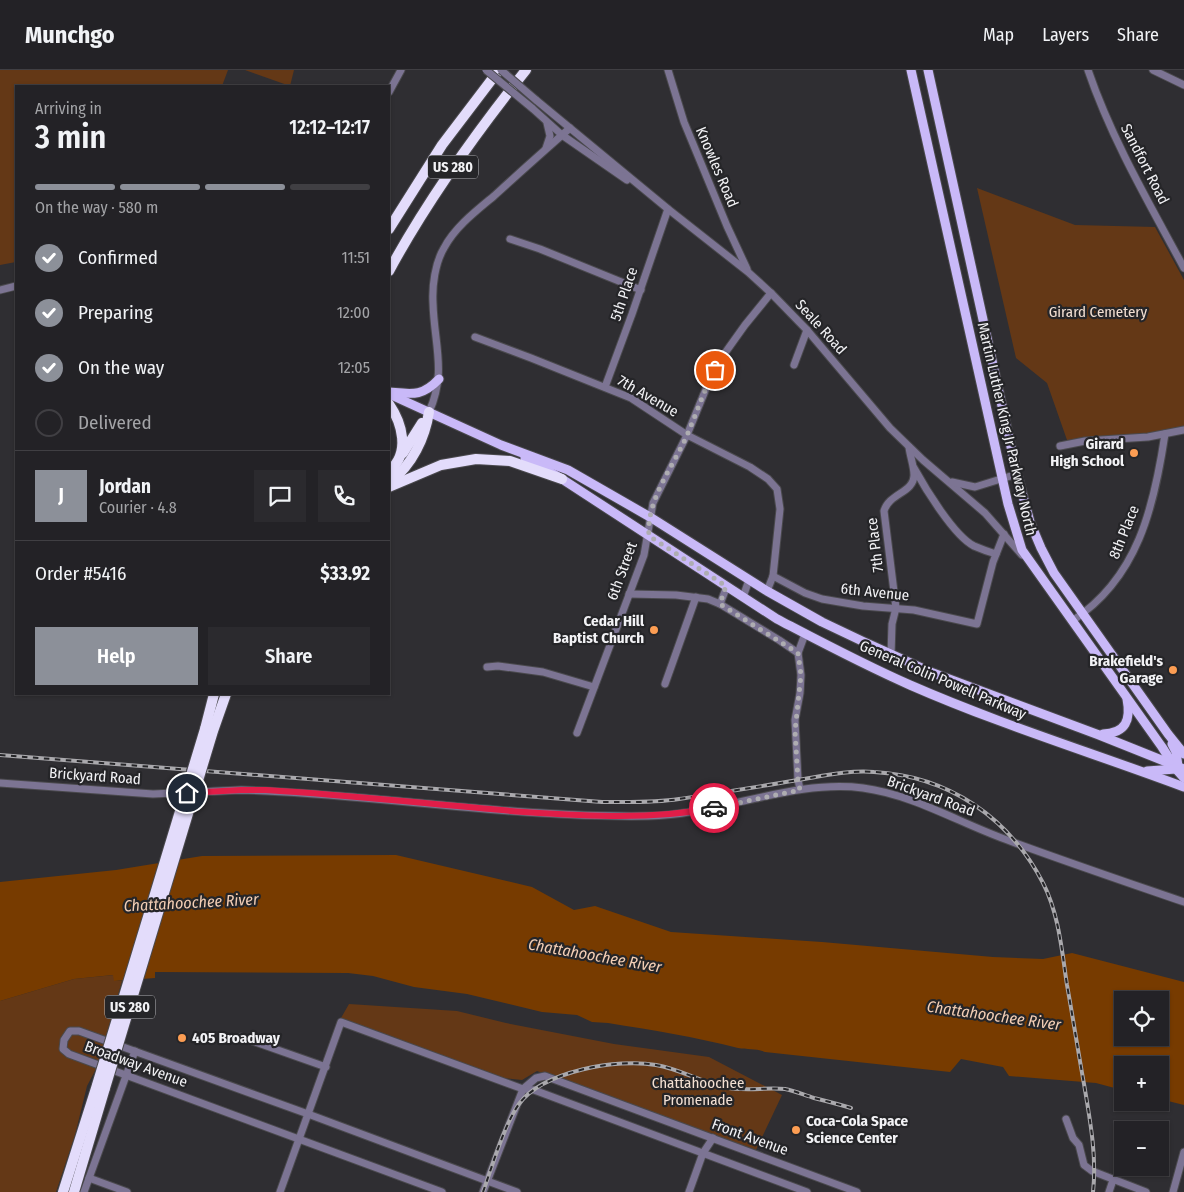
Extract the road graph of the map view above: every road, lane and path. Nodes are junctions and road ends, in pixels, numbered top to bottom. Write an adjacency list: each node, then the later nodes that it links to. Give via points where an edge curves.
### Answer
1 (401, 70): 11 (street)
2 (486, 70): 12 (street, Seale Road, bridge)
3 (500, 70): 13 (street, Seale Road, bridge); 16 (highway, US 280, via 446,138)
4 (526, 70): 22 (highway, US 280, via 461,154)
5 (911, 70): 48 (main road, Martin Luther King Jr Parkway North)
6 (928, 70): 46 (main road, Martin Luther King Jr Parkway North)
7 (1088, 70): 21 (street, Sandfort Road, via 1122,153)
8 (1153, 70): 10 (street)
9 (670, 71): 23 (street, Knowles Road, via 687,131)
10 (1183, 83)
11 (390, 90)
12 (546, 120): 14 (street, Seale Road); 15 (street, via 550,136)
13 (570, 128): 14 (street); 17 (street, Seale Road)
14 (562, 135): 15 (street); 17 (street, Seale Road)
15 (545, 151): 31 (street, via 475,212 450,237 443,249 436,268 433,303)
16 (403, 205): 18 (highway); 19 (highway, US 280)
17 (668, 209): 23 (street, Seale Road); 26 (street, 5th Place)
18 (390, 223)
19 (390, 227)
20 (510, 239): 26 (street)
21 (1184, 268)
22 (390, 269)
23 (748, 272): 27 (street, Seale Road)
24 (15, 286): 25 (street)
25 (0, 290)
26 (641, 290): 32 (street, 5th Place)
27 (771, 293): 28 (street, Seale Road); 39 (street, 6th Street, via 720,360)
28 (807, 330): 30 (street); 41 (street, Seale Road)
29 (475, 337): 32 (street, 7th Avenue)
30 (794, 365)
31 (439, 379): 33 (main road, via 420,393); 36 (street)
32 (605, 387): 39 (street, 7th Avenue, via 631,398)
33 (390, 393)
34 (390, 393): 36 (main road, General Colin Powell Parkway)
35 (390, 405): 43 (highway, via 397,415 403,437)
36 (429, 412): 40 (main road, General Colin Powell Parkway); 43 (highway); 50 (highway, via 411,459)
37 (1184, 430): 38 (street)
38 (1165, 434): 42 (street); 66 (street, 8th Place, via 1156,486 1136,548 1114,584)
39 (687, 435): 52 (street, 6th Street, via 653,504); 57 (street, 7th Avenue, via 750,467 772,483 779,496 780,510)
40 (501, 444): 49 (main road, General Colin Powell Parkway); 52 (main road, General Colin Powell Parkway, via 568,470)
41 (909, 446): 44 (street, 7th Place); 47 (street, Seale Road)
42 (1060, 446)
43 (400, 457): 45 (highway)
44 (912, 464): 55 (street, via 954,526 972,545); 65 (street, 7th Place, via 911,486 894,496 884,511)
45 (390, 470)
46 (1016, 474): 48 (street, Seale Road); 66 (main road, Martin Luther King Jr Parkway North, via 1041,548 1062,585)
47 (942, 477): 48 (street, Seale Road, via 955,484 975,487); 53 (street, Seale Road, via 985,513)
48 (1002, 478): 56 (main road, Martin Luther King Jr Parkway North, via 1022,550)
49 (562, 480): 51 (highway, via 510,461 476,459 441,465); 54 (main road, General Colin Powell Parkway)
50 (390, 484)
51 (390, 485)
52 (650, 517): 54 (street, 6th Street); 58 (main road, General Colin Powell Parkway)
53 (1004, 534): 55 (street); 56 (street, Seale Road)
54 (649, 536): 59 (main road, General Colin Powell Parkway); 61 (street, 6th Street)
55 (996, 554): 65 (street, 6th Avenue, via 976,624)
56 (1036, 570): 67 (main road, Martin Luther King Jr Parkway North)
57 (773, 576): 60 (street); 65 (street, 6th Avenue, via 822,599)
58 (749, 580): 60 (main road, General Colin Powell Parkway); 63 (street)
59 (726, 586): 63 (main road, General Colin Powell Parkway); 64 (street)
60 (767, 591): 70 (main road, General Colin Powell Parkway, via 822,622)
61 (629, 594): 62 (street); 74 (street, 6th Street)
62 (696, 597): 64 (street); 73 (street)
63 (743, 597): 68 (main road, General Colin Powell Parkway)
64 (720, 604): 69 (street)
65 (896, 608): 70 (street, 7th Place)
66 (1084, 614): 67 (street, 8th Place); 72 (main road, Martin Luther King Jr Parkway North)
67 (1072, 621): 75 (main road, Martin Luther King Jr Parkway North)
68 (805, 634): 69 (street); 84 (main road, General Colin Powell Parkway, via 872,668 950,701)
69 (798, 653): 88 (street, via 801,675 795,731)
70 (891, 654): 80 (main road, General Colin Powell Parkway, via 947,679)
71 (487, 666): 74 (street, via 543,672)
72 (1132, 683): 75 (main road); 81 (main road, Martin Luther King Jr Parkway North)
73 (665, 684)
74 (594, 687): 79 (street, 6th Street)
75 (1124, 693): 80 (main road, via 1129,709 1127,722 1112,734); 83 (main road, Martin Luther King Jr Parkway North)
76 (214, 695): 78 (highway, US 280)
77 (226, 695): 78 (highway, US 280)
78 (209, 730): 94 (highway, US 280, bridge)
79 (577, 733)
80 (1099, 734): 83 (main road, General Colin Powell Parkway)
81 (1168, 734): 82 (main road, Martin Luther King Jr Parkway North); 83 (main road)
82 (1184, 754)
83 (1178, 767): 84 (main road); 85 (main road, Martin Luther King Jr Parkway North)
84 (1141, 771): 87 (main road, General Colin Powell Parkway)
85 (1184, 778)
86 (0, 782): 88 (street, Brickyard Road, via 153,794 241,790 285,792 523,812 627,816 684,813)
87 (1184, 787)
88 (800, 790): 89 (street, Brickyard Road, via 842,787 884,792 1011,842)
89 (1184, 902)
90 (242, 1036): 92 (street)
91 (135, 1051): 93 (street); 93 (street, Broadway Avenue, via 75,1030 69,1032 64,1040 63,1047 67,1053); 96 (street, Broadway Avenue)
92 (326, 1067): 95 (street, Front Avenue, via 341,1022); 96 (street)
93 (126, 1075): 98 (street, Broadway Avenue); 102 (street)
94 (101, 1086): 105 (highway, US 280); 106 (highway, US 280)
95 (523, 1089): 99 (street, Front Avenue, via 536,1078 545,1076); 101 (street, Front Avenue, via 534,1090); 104 (street)
96 (308, 1114): 98 (street); 104 (street, Broadway Avenue)
97 (1066, 1119): 103 (street, via 1079,1145 1084,1165 1092,1172)
98 (299, 1138): 109 (street); 110 (street, Broadway Avenue)
99 (713, 1138): 101 (street); 115 (street, Front Avenue)
100 (1184, 1152): 118 (street)
101 (703, 1153): 113 (street); 114 (street, Front Avenue)
102 (89, 1178): 107 (street); 108 (street)
103 (1113, 1180): 116 (street); 117 (street)
104 (487, 1181): 111 (street); 112 (street, Broadway Avenue)
105 (63, 1192)
106 (74, 1192)
107 (84, 1192)
108 (126, 1192)
109 (280, 1192)
110 (442, 1192)
111 (483, 1192)
112 (518, 1192)
113 (689, 1192)
114 (807, 1192)
115 (857, 1192)
116 (1109, 1192)
117 (1146, 1192)
118 (1173, 1192)

